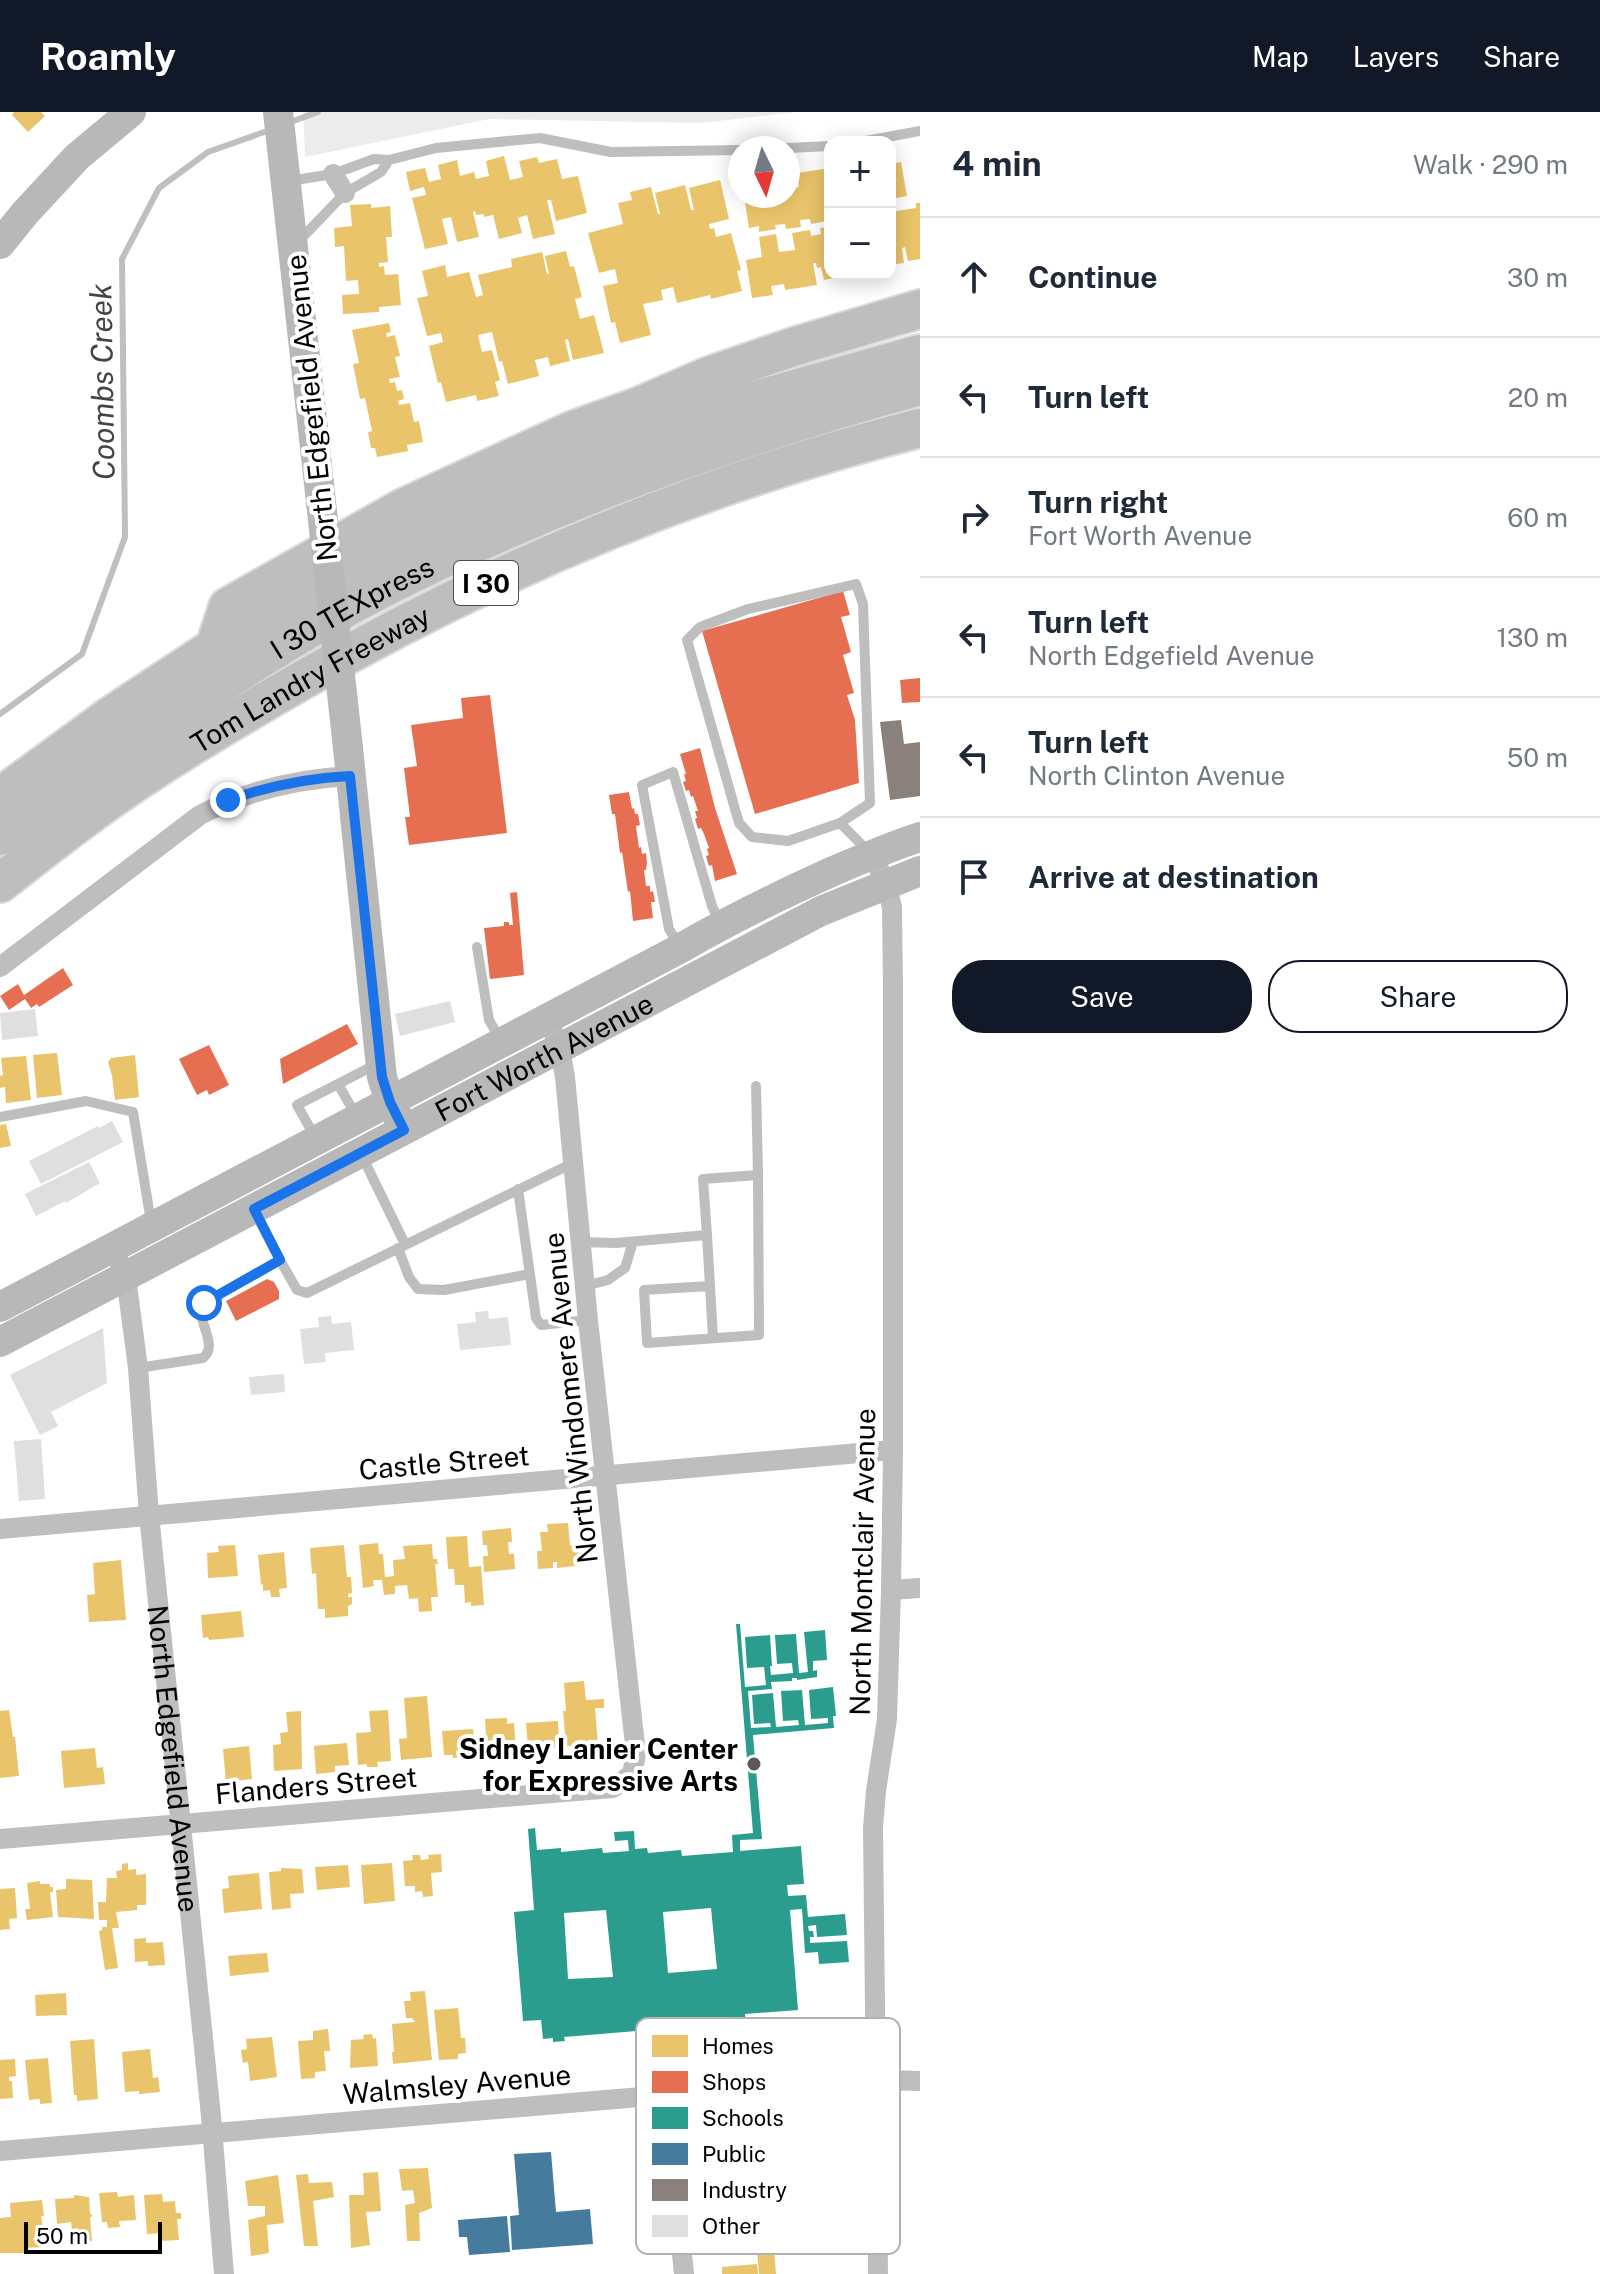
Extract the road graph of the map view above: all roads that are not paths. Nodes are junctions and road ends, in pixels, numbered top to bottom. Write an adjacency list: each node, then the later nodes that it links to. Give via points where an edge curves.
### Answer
1 (131, 112): 12 (main road, via 77,157)
2 (278, 112): 10 (main road, North Edgefield Avenue)
3 (920, 131): 4 (lane)
4 (893, 136)
5 (824, 146): 6 (lane)
6 (800, 147)
7 (728, 150): 8 (lane, via 611,152 540,138 436,148)
8 (389, 160): 9 (lane, via 374,159); 11 (lane, via 381,172)
9 (333, 174): 10 (lane); 11 (street)
10 (286, 182): 13 (main road, North Edgefield Avenue)
11 (345, 193): 13 (lane)
12 (0, 244)
13 (294, 246): 19 (main road, North Edgefield Avenue, bridge)
14 (920, 309): 18 (highway, via 709,376 571,431 403,508 228,607)
15 (920, 354): 18 (highway, I 30, via 657,433 368,564)
16 (920, 386): 23 (highway, I 30 TEXpress, via 731,442 602,489 394,583 283,644 151,728)
17 (920, 428): 21 (highway, Tom Landry Freeway / I 30, via 778,467 681,501 494,579 262,704)
18 (215, 647): 20 (highway, I 30)
19 (349, 762): 34 (street, via 315,778 228,800 200,815); 38 (main road, North Edgefield Avenue)
20 (0, 797)
21 (88, 816): 27 (highway, Tom Landry Freeway / I 30); 29 (highway, via 46,877)
22 (840, 823): 22 (lane, via 870,803 863,604 856,584 748,609 700,627 687,640 739,823 752,837 788,841); 25 (lane)
23 (0, 836)
24 (920, 837): 25 (main road, Fort Worth Avenue)
25 (872, 854): 28 (street, North Montclair Avenue); 30 (main road, Fort Worth Avenue)
26 (920, 871): 28 (main road, Fort Worth Avenue)
27 (0, 883)
28 (886, 884): 33 (main road, Fort Worth Avenue); 67 (street, North Montclair Avenue, via 892,907)
29 (0, 912)
30 (721, 925): 32 (main road, Fort Worth Avenue); 32 (lane, via 673,772 642,785 669,929); 33 (main road)
31 (477, 947): 36 (lane, via 489,1020)
32 (681, 948): 35 (main road, Fort Worth Avenue)
33 (736, 954): 37 (main road, Fort Worth Avenue)
34 (0, 967)
35 (548, 1019): 36 (main road, Fort Worth Avenue); 37 (street, North Windomere Avenue)
36 (502, 1043): 41 (main road, Fort Worth Avenue)
37 (560, 1049): 44 (main road, Fort Worth Avenue); 47 (street, North Windomere Avenue)
38 (381, 1062): 39 (lane); 41 (main road, North Edgefield Avenue)
39 (338, 1084): 43 (lane); 45 (lane, via 297,1105)
40 (756, 1086): 48 (lane)
41 (390, 1102): 43 (main road, Fort Worth Avenue); 44 (main road, North Edgefield Avenue)
42 (0, 1117): 51 (lane, via 86,1101 133,1112)
43 (358, 1119): 45 (main road, Fort Worth Avenue)
44 (404, 1130): 46 (main road, Fort Worth Avenue)
45 (317, 1141): 51 (main road, Fort Worth Avenue)
46 (360, 1153): 50 (main road, Fort Worth Avenue); 55 (lane)
47 (573, 1163): 49 (lane); 53 (street, North Windomere Avenue)
48 (758, 1175): 52 (lane, via 703,1179); 64 (lane, via 759,1335)
49 (518, 1189): 55 (lane); 58 (lane)
50 (254, 1209): 57 (lane); 59 (main road, Fort Worth Avenue)
51 (152, 1228): 56 (main road, Fort Worth Avenue)
52 (707, 1235): 54 (lane); 61 (lane)
53 (581, 1242): 54 (lane); 60 (street, North Windomere Avenue)
54 (633, 1242): 60 (lane, via 625,1268)
55 (402, 1246): 57 (lane, via 307,1293 297,1290); 58 (lane, via 409,1277 418,1289 444,1290)
56 (113, 1248): 59 (street, North Edgefield Avenue); 62 (main road, Fort Worth Avenue)
57 (280, 1260): 66 (lane, via 204,1303 200,1313 210,1348 203,1358)
58 (530, 1274): 63 (lane, via 541,1325)
59 (126, 1277): 65 (main road, Fort Worth Avenue); 66 (street, North Edgefield Avenue)
60 (585, 1286): 63 (street, North Windomere Avenue)
61 (710, 1286): 64 (lane); 64 (lane, via 644,1290 647,1343)
62 (0, 1307)
63 (588, 1320): 68 (street, North Windomere Avenue)
64 (713, 1338)
65 (0, 1342)
66 (138, 1368): 69 (street, North Edgefield Avenue)
67 (893, 1450): 68 (street, Castle Street); 72 (street, North Montclair Avenue)
68 (606, 1476): 69 (street, Castle Street); 73 (street, North Windomere Avenue, via 636,1754)
69 (149, 1515): 70 (street, Castle Street); 74 (street, North Edgefield Avenue)
70 (0, 1529)
71 (920, 1588): 72 (street)
72 (891, 1590): 76 (street, North Montclair Avenue, via 887,1719 873,1828)
73 (632, 1774): 74 (street, Flanders Street, via 613,1788)
74 (180, 1824): 75 (street, Flanders Street); 80 (street, North Edgefield Avenue)
75 (0, 1839)
76 (875, 2018)
77 (900, 2081): 78 (street, Walmsley Avenue)
78 (920, 2081)
79 (636, 2097): 80 (street, Walmsley Avenue)
80 (212, 2134): 81 (street, Walmsley Avenue); 84 (street, North Edgefield Avenue)
81 (0, 2151)
82 (682, 2254): 85 (street)
83 (878, 2254): 86 (street, North Montclair Avenue)
84 (224, 2274)
85 (684, 2274)
86 (878, 2274)

